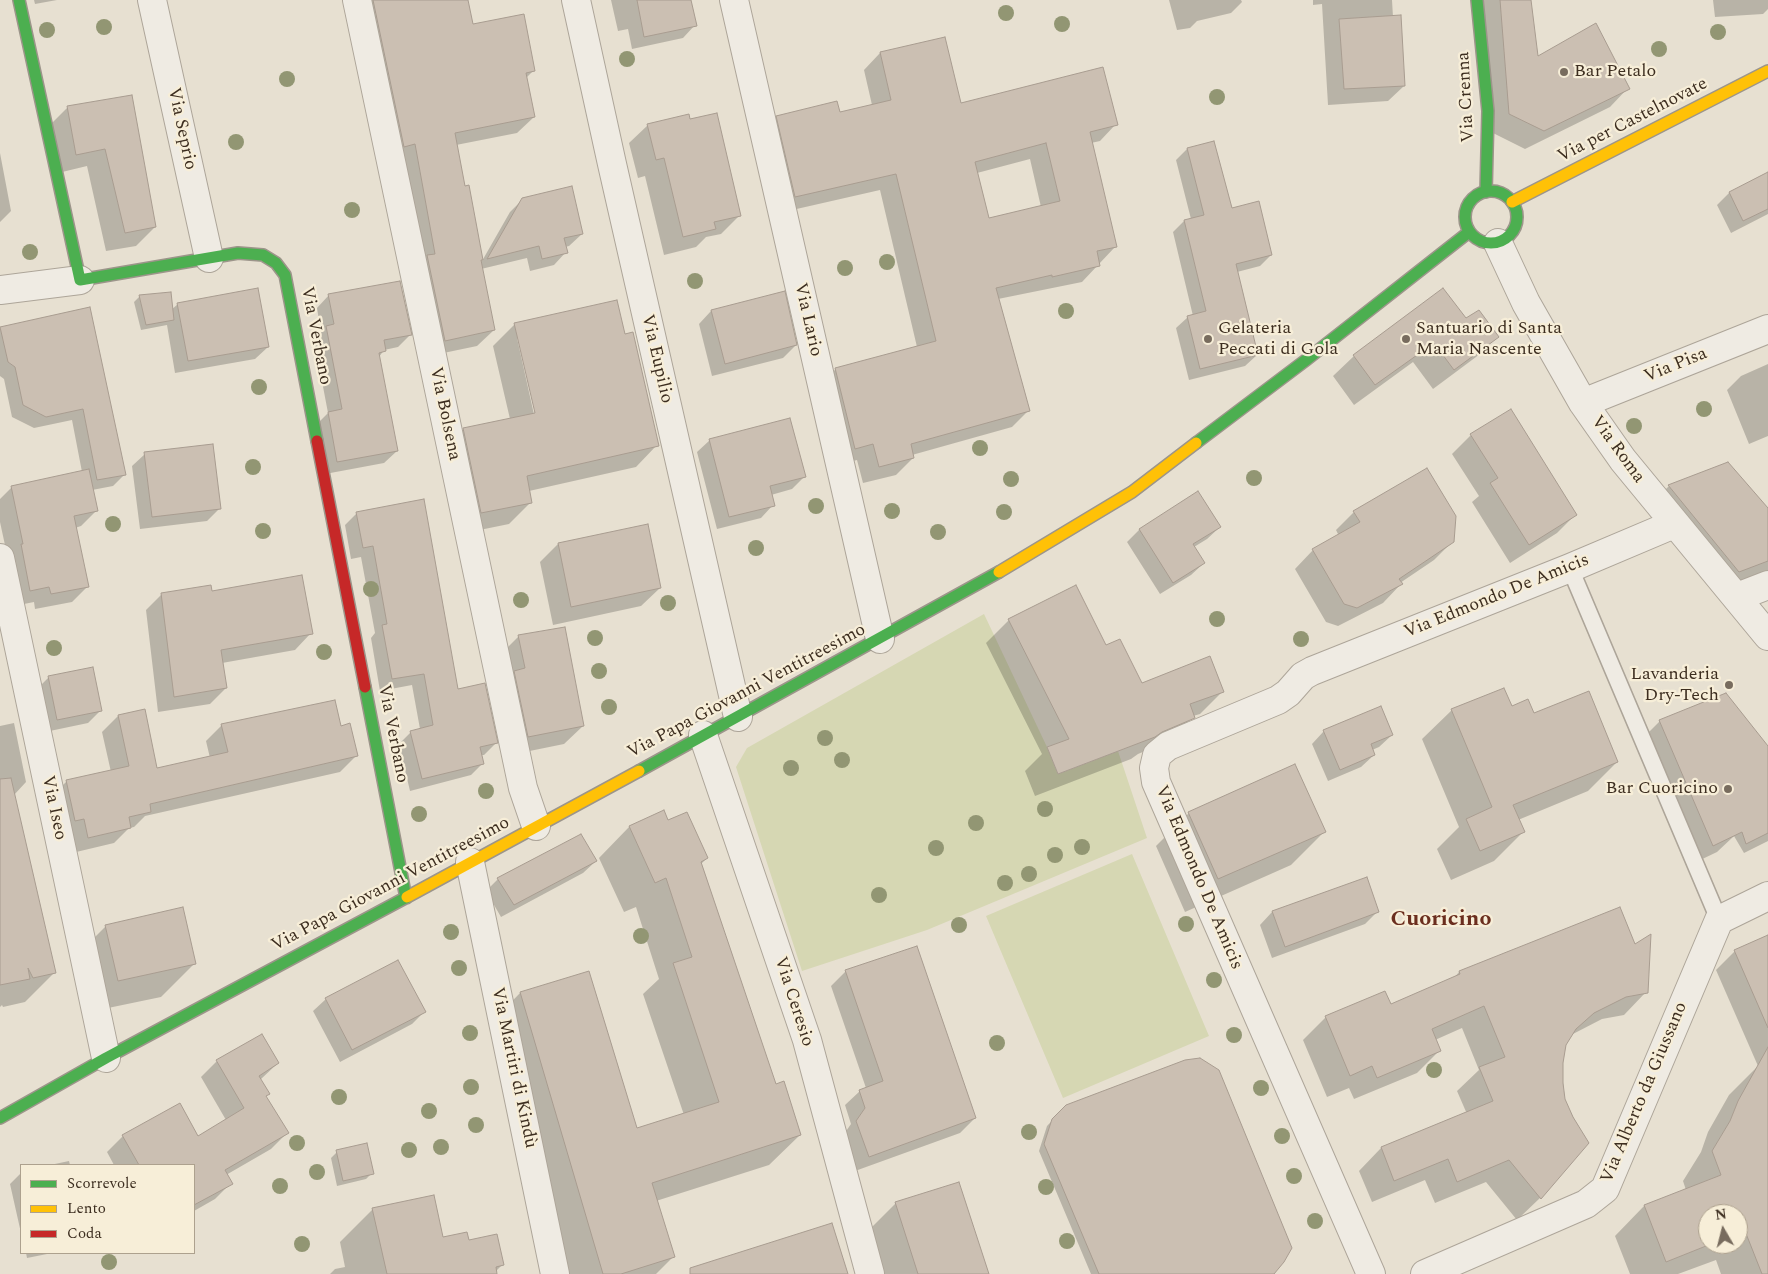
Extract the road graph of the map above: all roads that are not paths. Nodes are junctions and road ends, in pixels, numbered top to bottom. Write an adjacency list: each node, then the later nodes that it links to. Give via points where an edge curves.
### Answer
1 (19, 0): 13 (street)
2 (152, 0): 12 (street, Via Seprio)
3 (357, 0): 26 (street, Via Bolsena, via 523,788)
4 (576, 0): 24 (street, Via Eupilio)
5 (734, 0): 23 (street, Via Lario)
6 (1477, 0): 8 (street, Via Crenna, via 1488,111)
7 (1768, 71): 9 (street, Via per Castelnovate)
8 (1486, 192): 9 (street, via 1496,191); 10 (street, via 1476,196 1465,212)
9 (1512, 202): 11 (street, via 1518,218 1516,226 1512,234)
10 (1469, 232): 11 (street, via 1482,242); 23 (street, Via Papa Giovanni Ventitreesimo, via 1132,492 978,586)
11 (1498, 243): 16 (street, Via Roma, via 1526,303)
12 (209, 258): 13 (street, Via Verbano); 29 (street, Via Verbano, via 263,255 276,263 285,275)
13 (80, 280): 14 (street)
14 (0, 290)
15 (1768, 329): 16 (street, Via Pisa)
16 (1583, 402): 17 (street, Via Roma, via 1623,460)
17 (1674, 524): 19 (street, Via Edmondo De Amicis); 21 (street, Via Roma)
18 (0, 558): 31 (street, Via Iseo)
19 (1570, 568): 30 (lane); 35 (street, Via Edmondo De Amicis, via 1312,670 1278,700 1168,746 1157,755 1154,768 1156,782)
20 (1768, 586): 21 (street)
21 (1737, 597): 22 (street, Via Roma)
22 (1768, 636)
23 (880, 639): 24 (street, Via Papa Giovanni Ventitreesimo)
24 (738, 717): 25 (street, Via Papa Giovanni Ventitreesimo)
25 (703, 735): 26 (street, Via Papa Giovanni Ventitreesimo); 34 (street, Via Ceresio, via 807,1040)
26 (536, 826): 27 (street, Via Papa Giovanni Ventitreesimo)
27 (470, 862): 29 (street, Via Papa Giovanni Ventitreesimo); 33 (street, Via Martiri di Kindù)
28 (1768, 896): 30 (street)
29 (406, 898): 31 (street, Via Papa Giovanni Ventitreesimo)
30 (1719, 920): 36 (street, Via Alberto da Giussano, via 1605,1189 1586,1204)
31 (106, 1058): 32 (street, Via Papa Giovanni Ventitreesimo)
32 (0, 1118)
33 (555, 1274)
34 (870, 1274)
35 (1371, 1274)
36 (1425, 1274)

